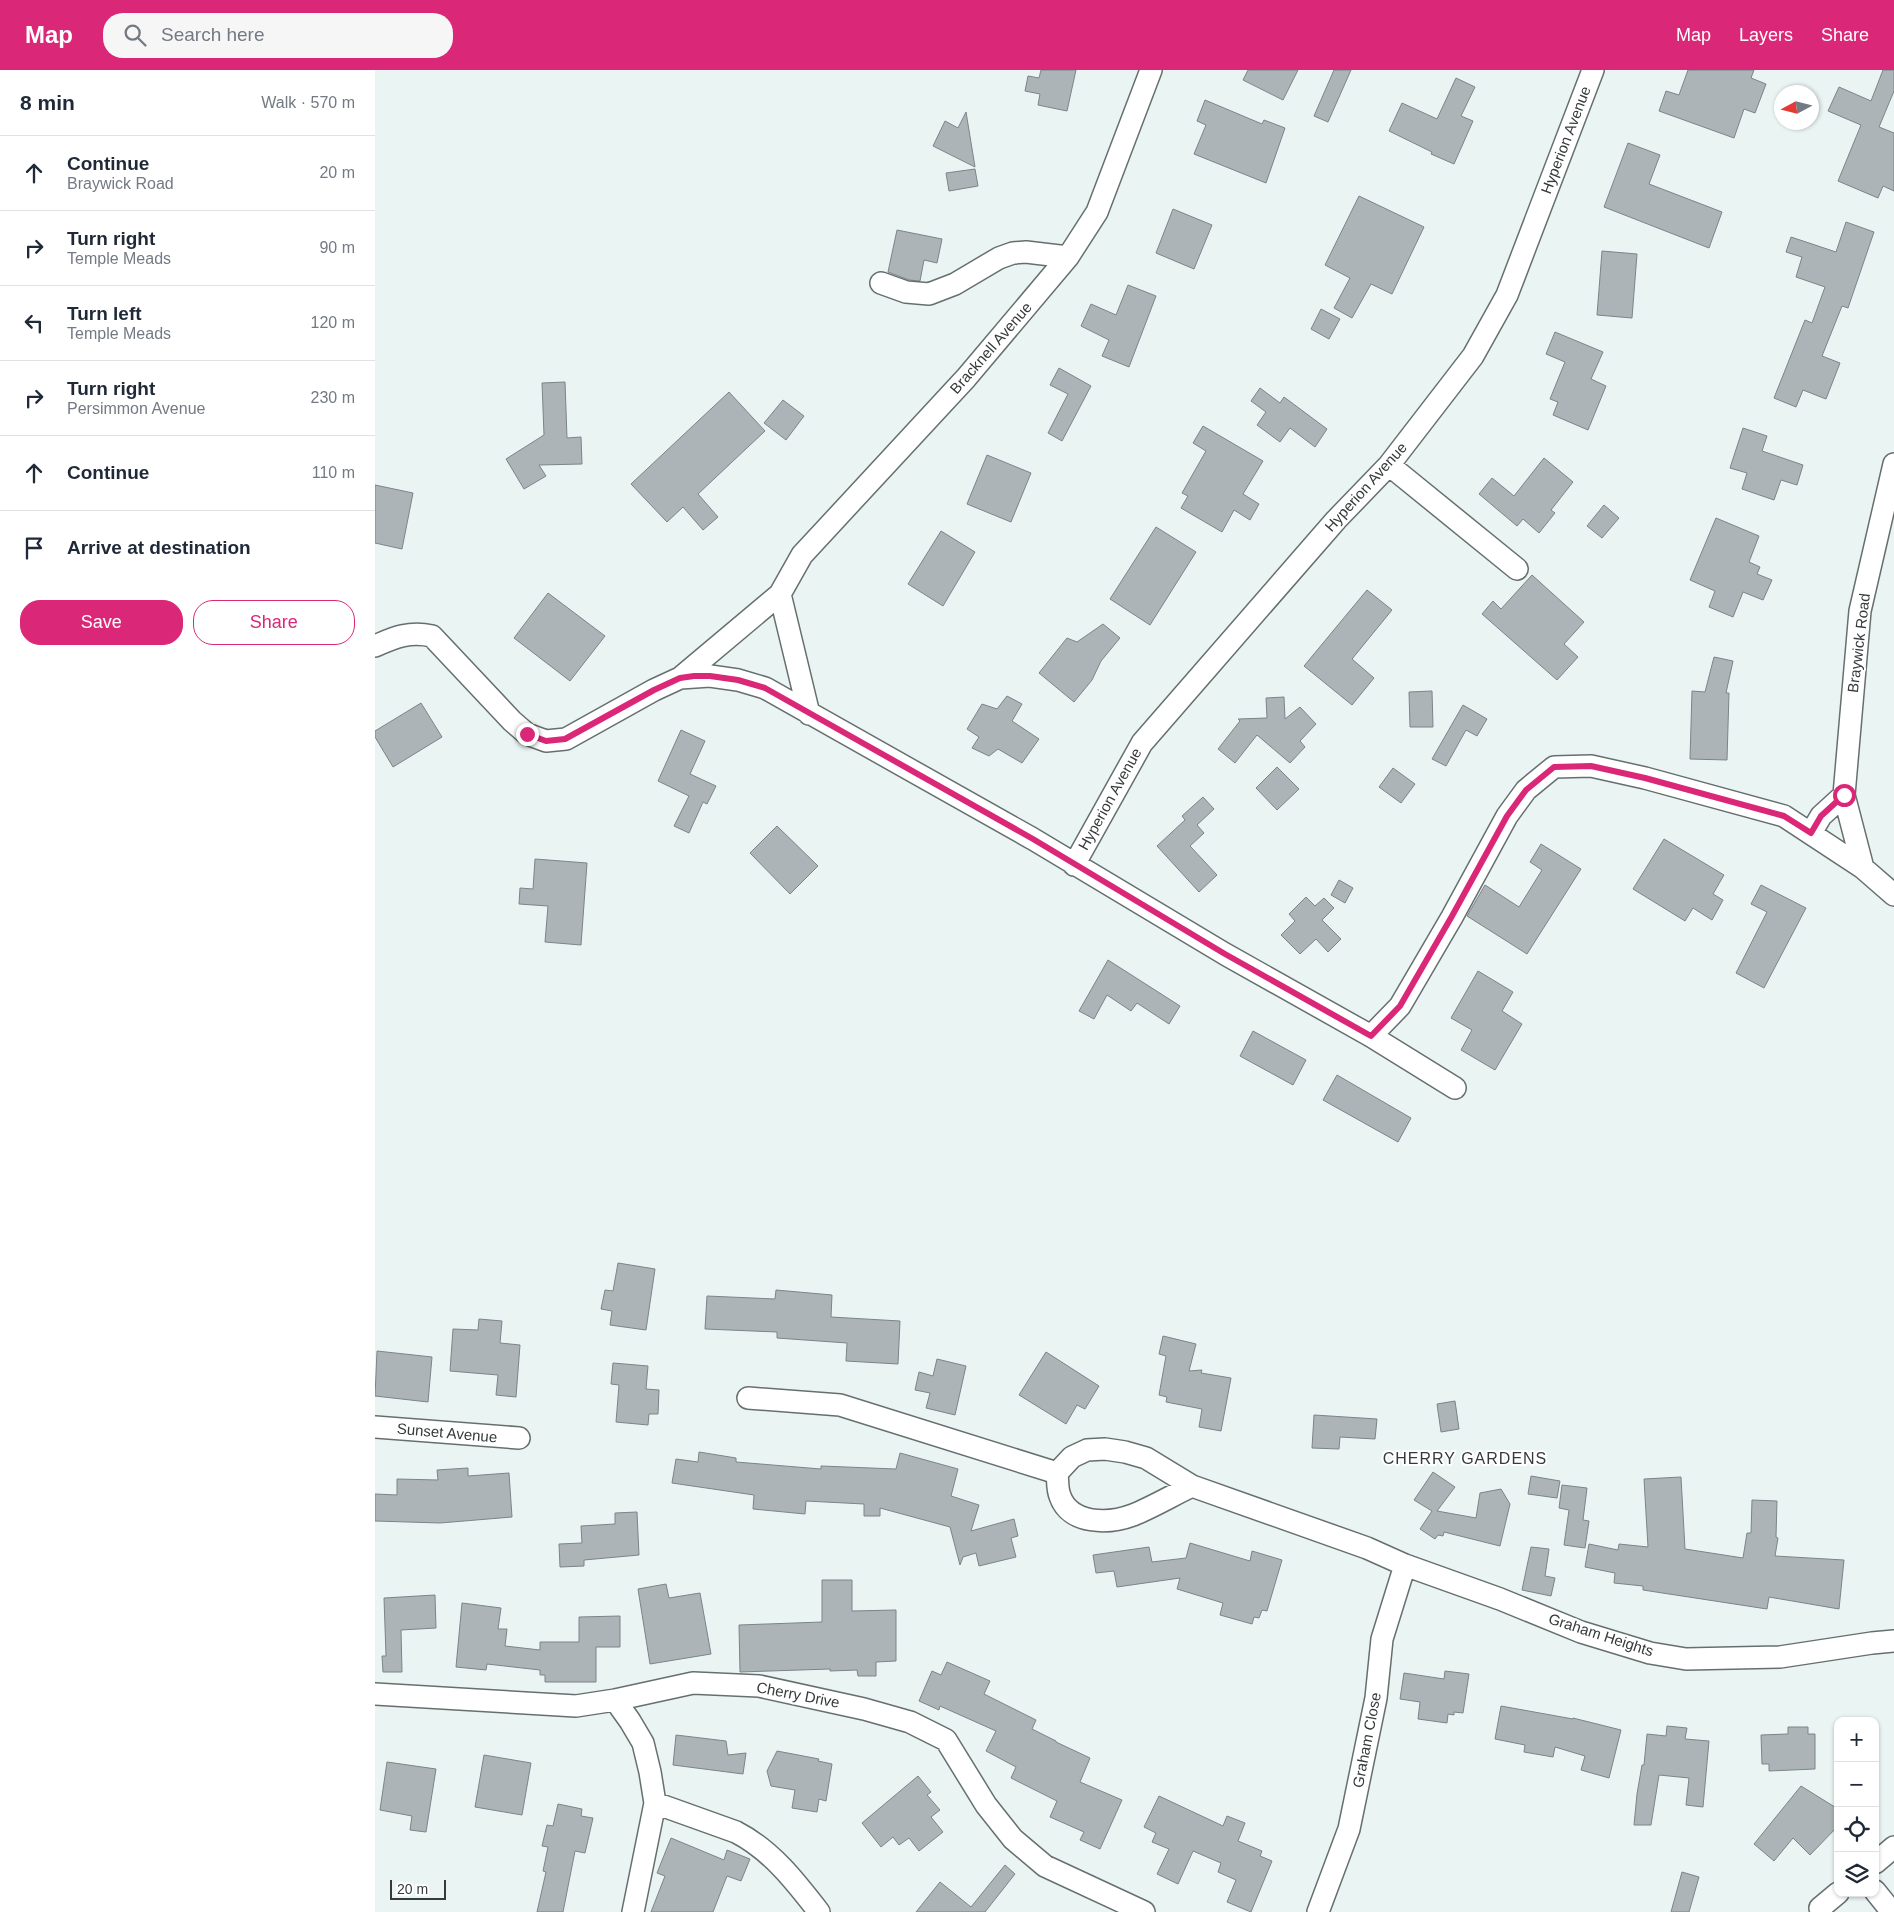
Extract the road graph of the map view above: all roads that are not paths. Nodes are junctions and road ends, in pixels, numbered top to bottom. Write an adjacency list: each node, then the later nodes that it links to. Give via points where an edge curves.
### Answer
1 (1151, 70): 3 (street, Bracknell Avenue, via 1097,212)
2 (1593, 70): 6 (street, Hyperion Avenue, via 1507,295 1473,356)
3 (1068, 257): 4 (street, via 1013,253 929,294 906,292); 8 (street, Bracknell Avenue, via 966,378 802,555)
4 (881, 284)
5 (1894, 464): 12 (street, Braywick Road, via 1860,611)
6 (1389, 465): 7 (street); 14 (street, Hyperion Avenue, via 1336,520 1142,743)
7 (1517, 569)
8 (780, 594): 10 (street); 11 (street)
9 (375, 646): 10 (street, via 402,634 432,636 512,721 527,734 546,741 565,739)
10 (680, 678): 11 (street, via 710,676 738,680 765,688)
11 (809, 714): 14 (street)
12 (1844, 795): 13 (street, via 1821,816); 15 (street, Braywick Road)
13 (1811, 833): 15 (street); 17 (street, via 1784,816 1645,778 1591,766 1554,767 1526,790 1507,816 1400,1006)
14 (1074, 865): 17 (street)
15 (1863, 868): 16 (street)
16 (1894, 895)
17 (1371, 1036): 18 (street)
18 (1455, 1088)
19 (748, 1398): 22 (street, via 840,1405)
20 (375, 1427): 21 (street, Sunset Avenue)
21 (519, 1438)
22 (1057, 1473): 23 (street, Graham Heights, via 1072,1457 1087,1450 1105,1449 1146,1458); 23 (street, via 1060,1496 1070,1511 1086,1520 1132,1515)
23 (1192, 1486): 24 (street, Graham Heights, via 1367,1548)
24 (1405, 1565): 25 (street, Graham Heights, via 1581,1632 1659,1655 1686,1659 1780,1656); 37 (street, Graham Close, via 1382,1639 1376,1698 1349,1829)
25 (1894, 1641)
26 (375, 1694): 27 (street, Cherry Drive, via 576,1706)
27 (615, 1700): 28 (street, via 643,1744); 36 (street, Cherry Drive, via 693,1683 759,1686 911,1722 946,1740 1013,1839 1045,1866)
28 (655, 1802): 34 (street); 35 (street, via 748,1839 795,1880)
29 (1894, 1847): 30 (street)
30 (1879, 1860)
31 (1834, 1896): 33 (street)
32 (1879, 1896): 38 (street)
33 (1819, 1908)
34 (633, 1912)
35 (819, 1912)
36 (1144, 1912)
37 (1318, 1912)
38 (1893, 1912)

